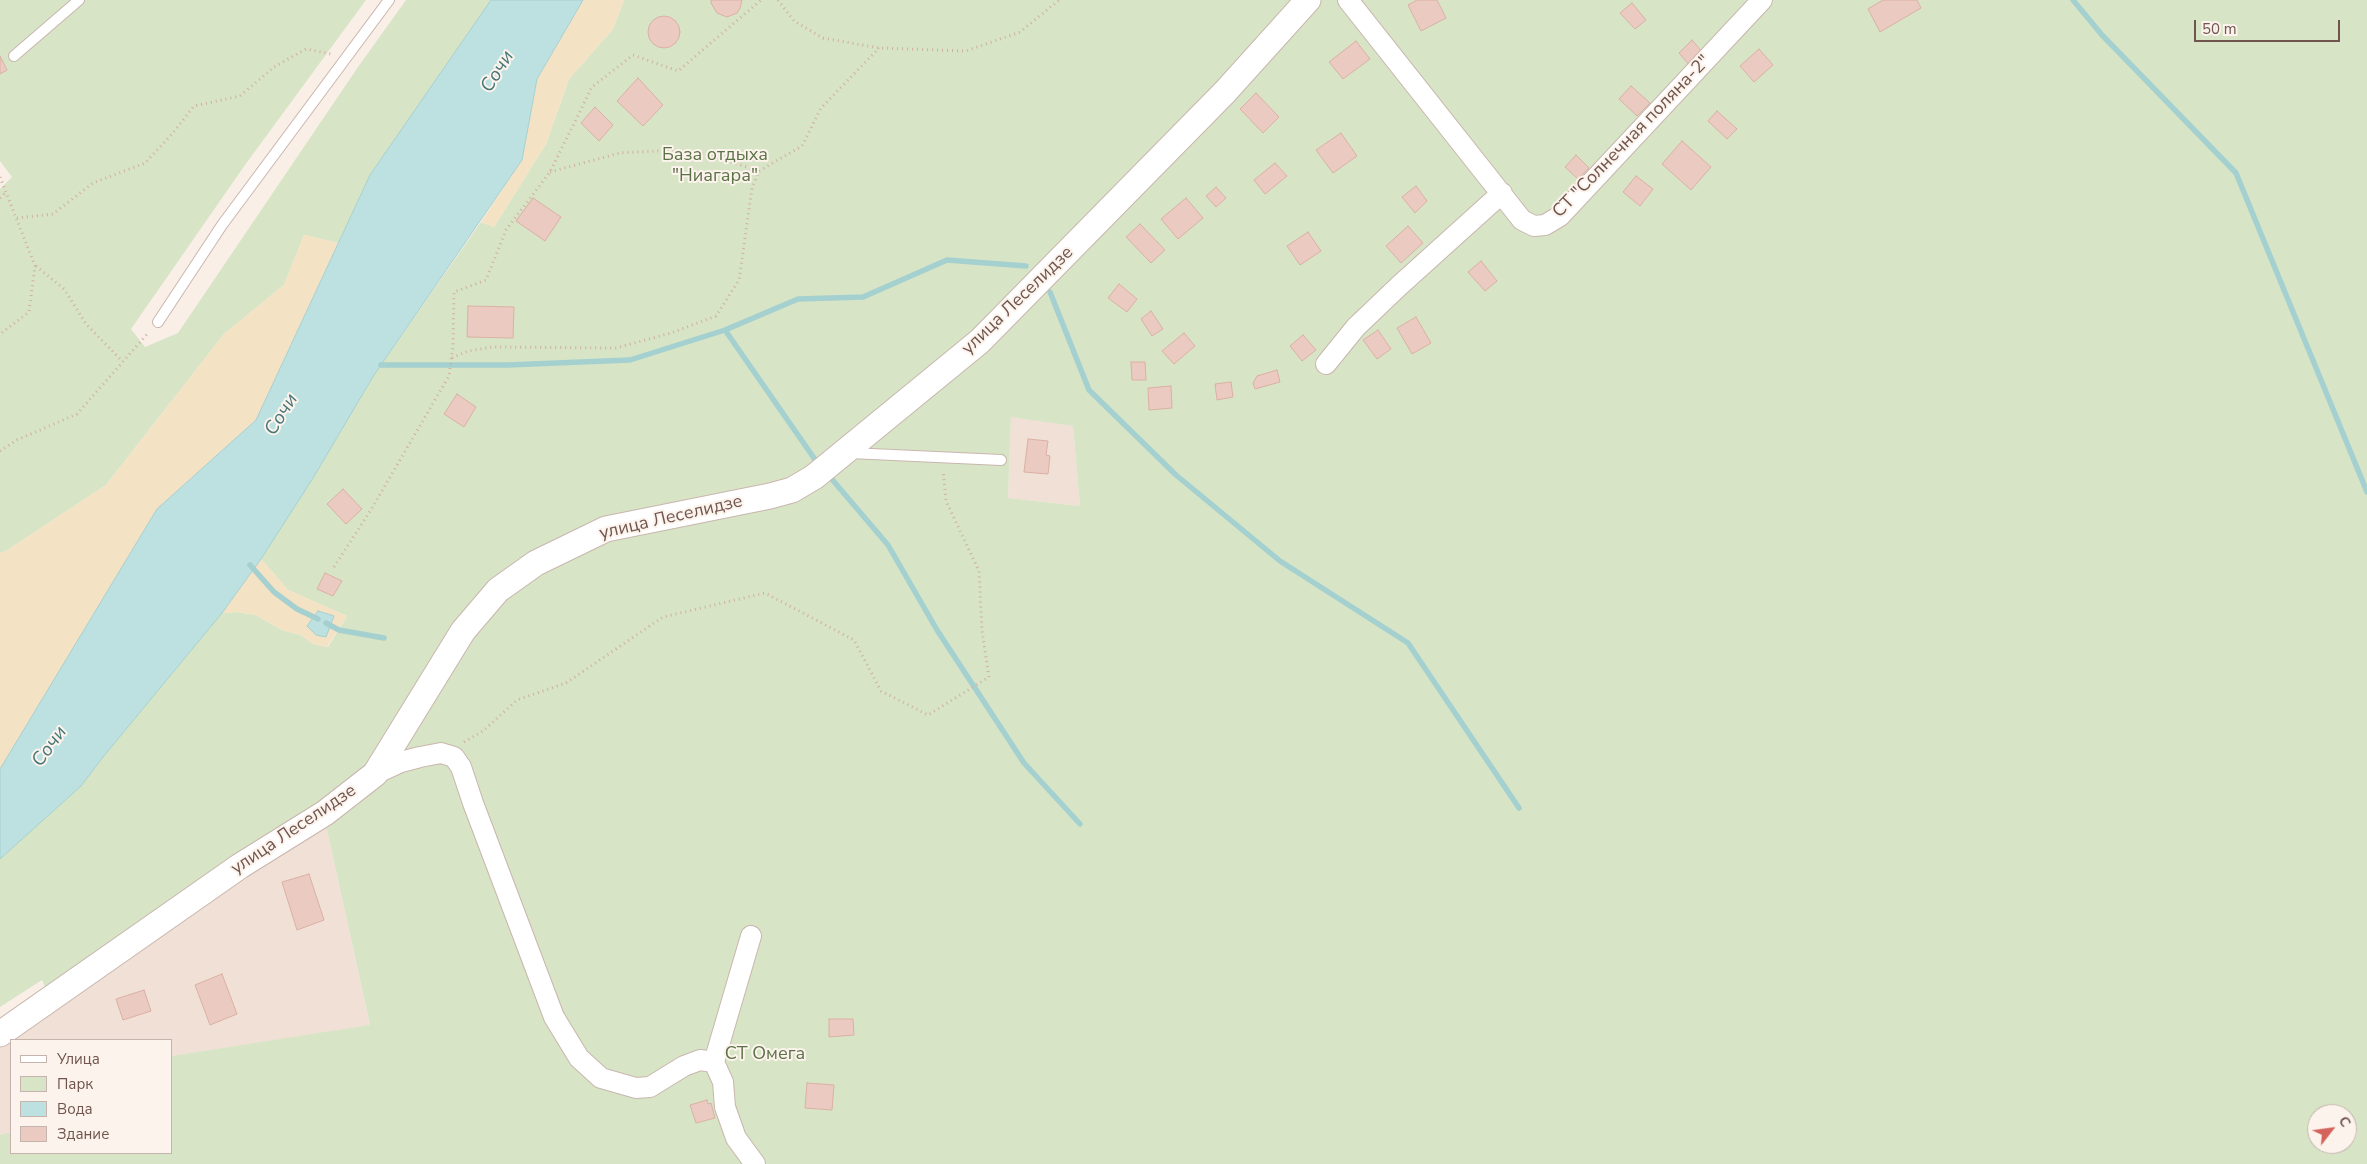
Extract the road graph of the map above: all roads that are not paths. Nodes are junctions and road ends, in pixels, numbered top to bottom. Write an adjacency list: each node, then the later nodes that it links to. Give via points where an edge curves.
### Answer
1 (79, 0): 6 (lane)
2 (389, 0): 8 (lane, via 222,225)
3 (1308, 0): 10 (street, улица Леселидзе, via 1225,92 980,341)
4 (1348, 0): 7 (street, СТ "Солнечная поляна-2")
5 (1762, 0): 7 (street, СТ "Солнечная поляна-2", via 1560,216 1545,225 1534,226 1522,220)
6 (14, 56)
7 (1502, 193): 9 (street, via 1356,327)
8 (158, 322)
9 (1326, 364)
10 (844, 453): 11 (lane); 12 (street, улица Леселидзе, via 792,490 606,529 536,563 498,590 463,631)
11 (1001, 460)
12 (375, 774): 14 (street, улица Леселидзе, via 325,813 240,866); 15 (street, via 401,762 441,753 454,756 461,767 554,1016 579,1058 601,1078 636,1088 650,1087 684,1066 700,1060)
13 (751, 936): 15 (street)
14 (0, 1034)
15 (714, 1062): 16 (street, via 723,1082 725,1108 736,1138)
16 (755, 1164)

